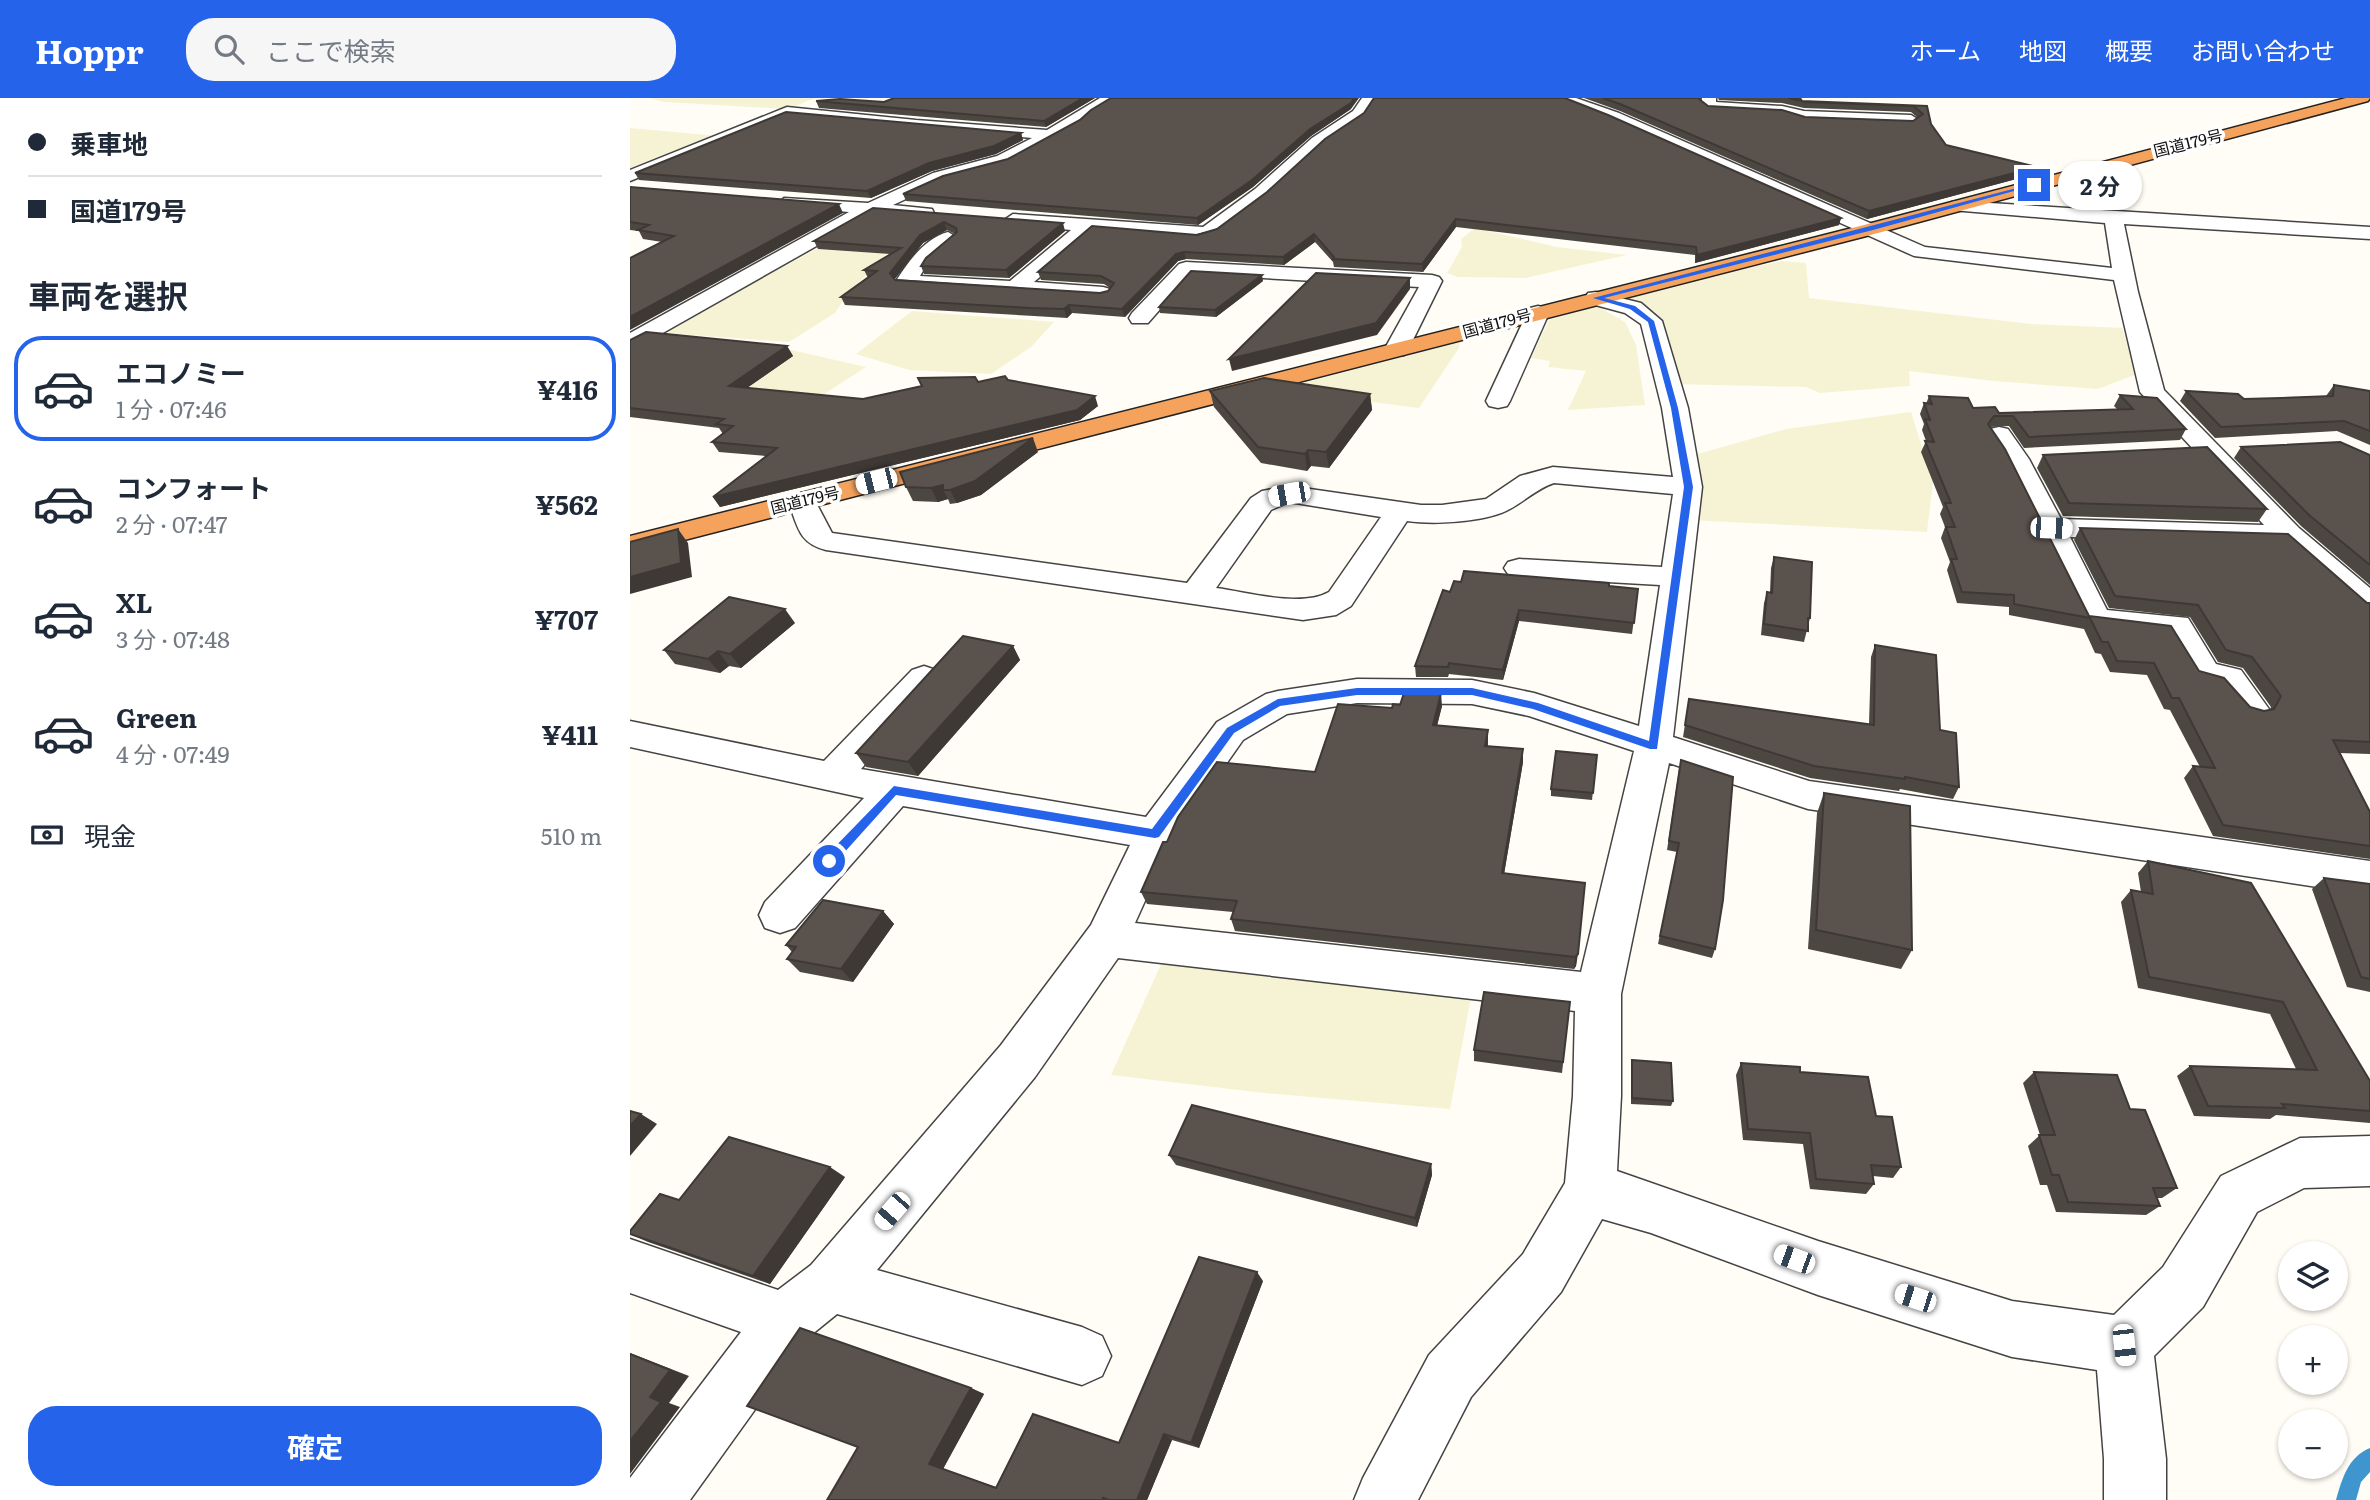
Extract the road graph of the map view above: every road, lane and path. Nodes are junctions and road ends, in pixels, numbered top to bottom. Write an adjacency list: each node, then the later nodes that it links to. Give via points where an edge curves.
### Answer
1 (1111, 98): 7 (street)
2 (1369, 98): 15 (street, via 1358,114 1318,141 1210,231)
3 (1562, 98): 16 (street, via 1614,116)
4 (1709, 98): 6 (street, via 1708,106)
5 (2363, 98): 10 (highway, 国道179号)
6 (1911, 120)
7 (1050, 135): 8 (street, via 787,111); 11 (street, via 1003,160 939,177)
8 (634, 184)
9 (777, 200): 11 (street)
10 (1958, 206): 13 (street); 16 (highway, 国道179号)
11 (869, 209): 12 (street); 17 (street)
12 (950, 215)
13 (2113, 218): 19 (street); 23 (street)
14 (991, 219): 15 (street)
15 (1087, 226): 24 (street)
16 (1871, 229): 23 (street, via 1929,254); 26 (highway, 国道179号)
17 (830, 231): 18 (street); 29 (street)
18 (869, 233)
19 (2370, 233)
20 (922, 236): 21 (street)
21 (948, 238): 22 (street); 24 (street, via 920,260 906,281)
22 (972, 240)
23 (2123, 275): 33 (street, via 2152,392)
24 (1014, 288): 25 (street)
25 (1103, 293)
26 (1596, 298): 27 (highway, 国道179号); 36 (street, via 1633,307 1651,321 1675,408)
27 (1538, 313): 30 (highway, 国道179号); 31 (street)
28 (1140, 318): 30 (street, via 1186,268 1432,281)
29 (630, 342)
30 (1396, 350): 37 (highway, 国道179号)
31 (1498, 401)
32 (2245, 447): 33 (street)
33 (2206, 449): 35 (street); 40 (street)
34 (2019, 451): 39 (street)
35 (2179, 451)
36 (1688, 487): 38 (street, via 1553,475 1530,482 1512,496 1479,510 1442,514); 43 (street)
37 (802, 500): 41 (highway, 国道179号); 44 (street, via 818,538 826,541)
38 (1400, 510): 44 (street, via 1289,494 1272,497 1261,504); 44 (street, via 1340,599 1325,608 1303,610)
39 (2051, 528): 40 (street); 47 (street, via 2096,619 2176,625 2205,673 2229,678)
40 (2289, 534): 45 (street)
41 (630, 545)
42 (1519, 568): 43 (street)
43 (1678, 577): 49 (street)
44 (1195, 595)
45 (2370, 605)
46 (924, 678): 50 (street)
47 (2251, 709)
48 (630, 734): 50 (street)
49 (1654, 746): 52 (street, via 1534,705 1472,692 1357,691 1278,703 1230,731); 53 (street, via 1808,795); 56 (street)
50 (831, 777): 51 (street)
51 (894, 790): 52 (street); 54 (street)
52 (1155, 834): 55 (street)
53 (2370, 878)
54 (780, 915)
55 (1107, 938): 56 (street); 60 (street, via 1018,1060)
56 (1598, 994): 58 (street)
57 (2370, 1161): 62 (street, via 2300,1163 2239,1194 2183,1287)
58 (1590, 1189): 62 (street, via 2012,1329); 65 (street, via 1542,1273 1450,1376)
59 (630, 1266): 61 (street)
60 (830, 1284): 61 (street); 63 (street)
61 (785, 1320): 64 (street)
62 (2124, 1345): 66 (street)
63 (1082, 1356)
64 (652, 1500)
65 (1385, 1500)
66 (2135, 1500)

